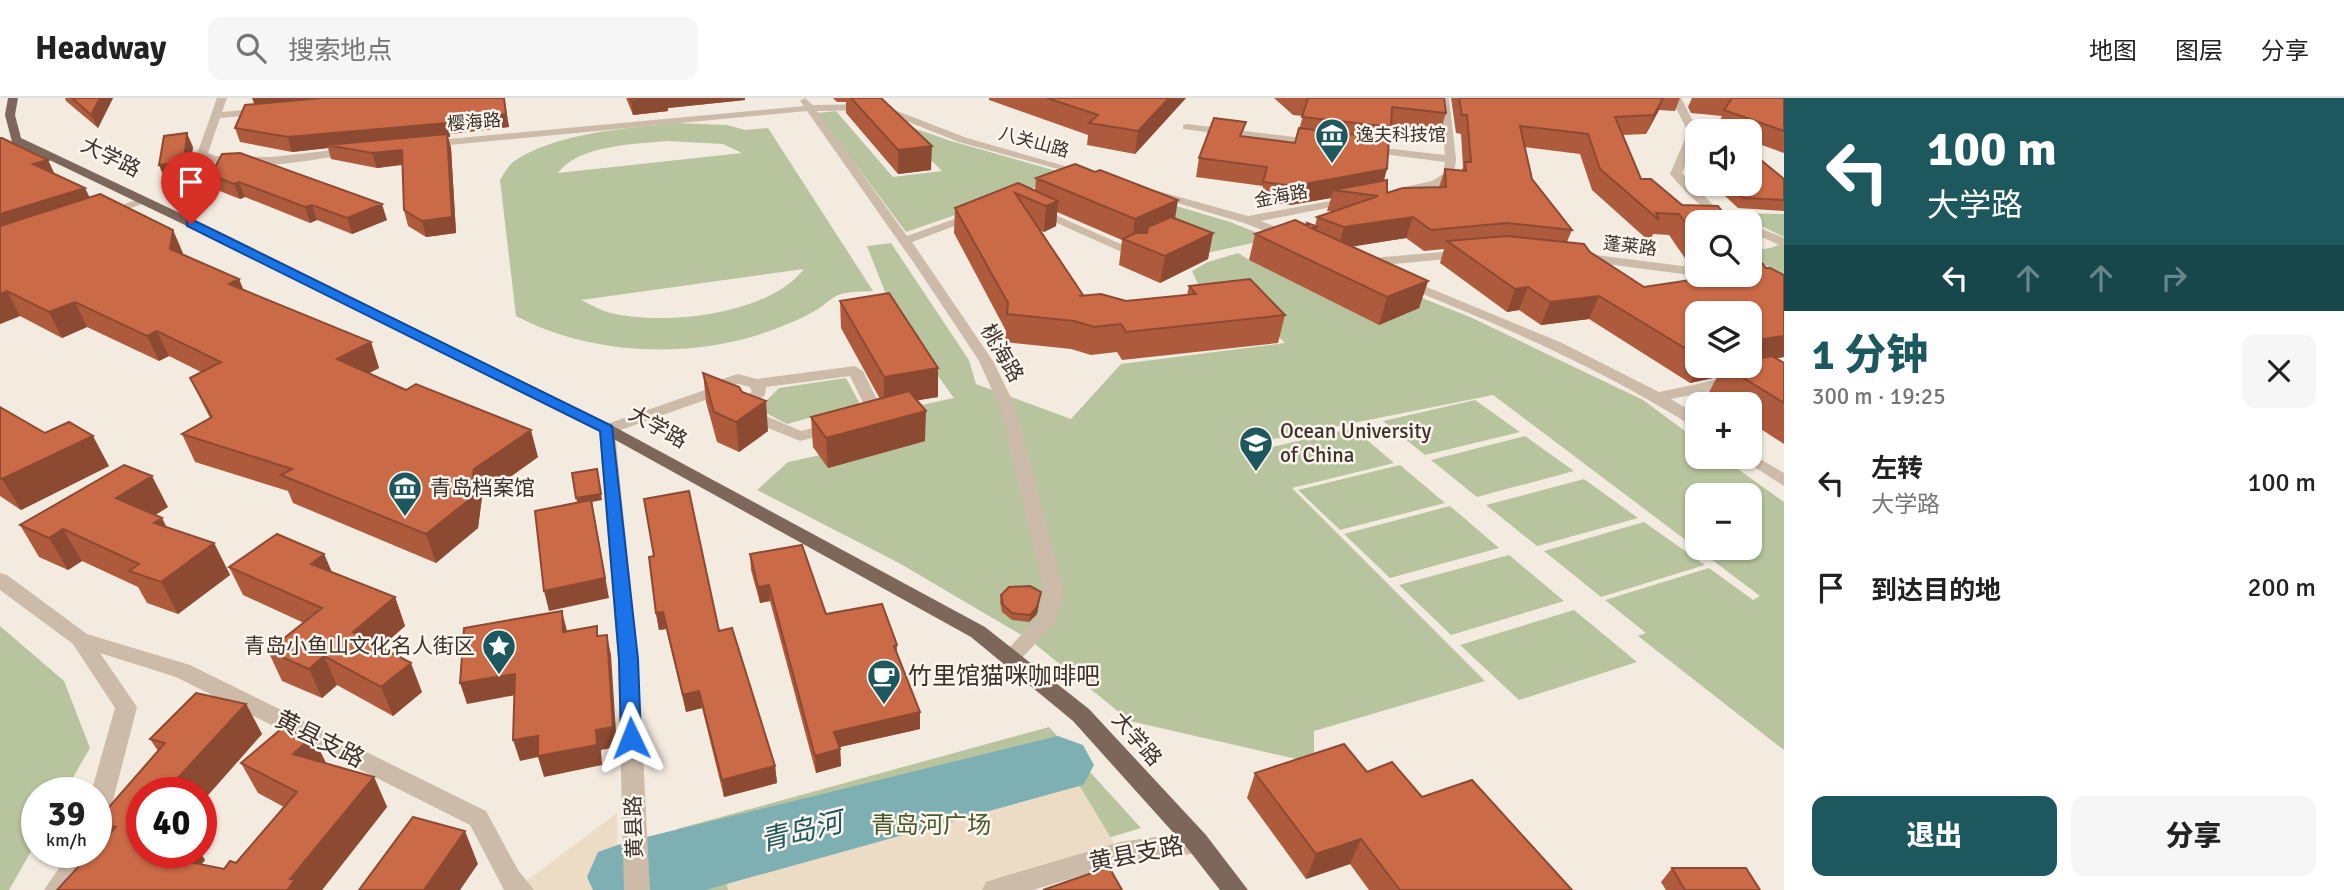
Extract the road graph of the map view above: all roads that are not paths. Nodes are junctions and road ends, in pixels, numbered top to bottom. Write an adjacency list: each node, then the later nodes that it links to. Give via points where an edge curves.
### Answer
1 (13, 98): 18 (main road, 大学路, via 10,115 16,140)
2 (222, 98): 7 (street)
3 (1444, 98): 13 (street)
4 (1682, 101): 20 (street, via 1692,132 1676,174)
5 (807, 103): 10 (street, 樱海路); 14 (street, 八关山路, via 879,107 963,140 1097,177); 25 (street, 桃海路)
6 (279, 110): 7 (street)
7 (216, 116): 12 (street, via 202,154 217,162)
8 (1187, 127): 9 (street)
9 (1326, 144)
10 (419, 145)
11 (1354, 147): 13 (street)
12 (366, 150)
13 (1451, 159): 16 (street, via 1448,175 1436,184)
14 (1066, 184)
15 (1142, 190): 23 (street)
16 (1382, 194)
17 (1369, 197): 23 (street, 金海路)
18 (141, 201): 22 (street); 38 (main road, 大学路)
19 (1028, 207): 29 (street)
20 (1712, 210)
21 (989, 211): 25 (street)
22 (90, 218)
23 (1248, 220): 27 (street)
24 (1762, 233): 26 (street)
25 (904, 241): 43 (street, 桃海路, via 986,361 1008,408 1055,592 1048,618)
26 (1784, 243)
27 (1309, 244)
28 (1473, 253): 35 (street, via 1351,261 1506,323)
29 (1137, 254)
30 (1570, 256): 31 (street, 蓬莱路)
31 (1685, 270)
32 (1784, 371): 35 (street)
33 (757, 384): 34 (street, via 731,380); 36 (street, via 760,392); 36 (street, via 855,371 878,418 800,436 752,416)
34 (713, 392): 36 (street, via 723,403); 38 (street)
35 (1658, 397): 37 (street)
36 (747, 403)
37 (1685, 415)
38 (607, 429): 43 (main road, 大学路, via 978,632); 49 (street, 黄县路, via 628,659)
39 (1762, 467): 40 (street)
40 (1784, 481)
41 (0, 580): 42 (street)
42 (80, 639): 44 (street, via 126,707); 48 (street, 黄县支路, via 183,671 478,818 509,878)
43 (1011, 657): 45 (main road, 大学路, via 1081,715)
44 (107, 777)
45 (1197, 842): 50 (street, 黄县支路, via 1120,853); 51 (main road, 大学路)
46 (73, 868): 47 (street)
47 (57, 890)
48 (521, 890)
49 (637, 890)
50 (995, 890)
51 (1234, 890)

